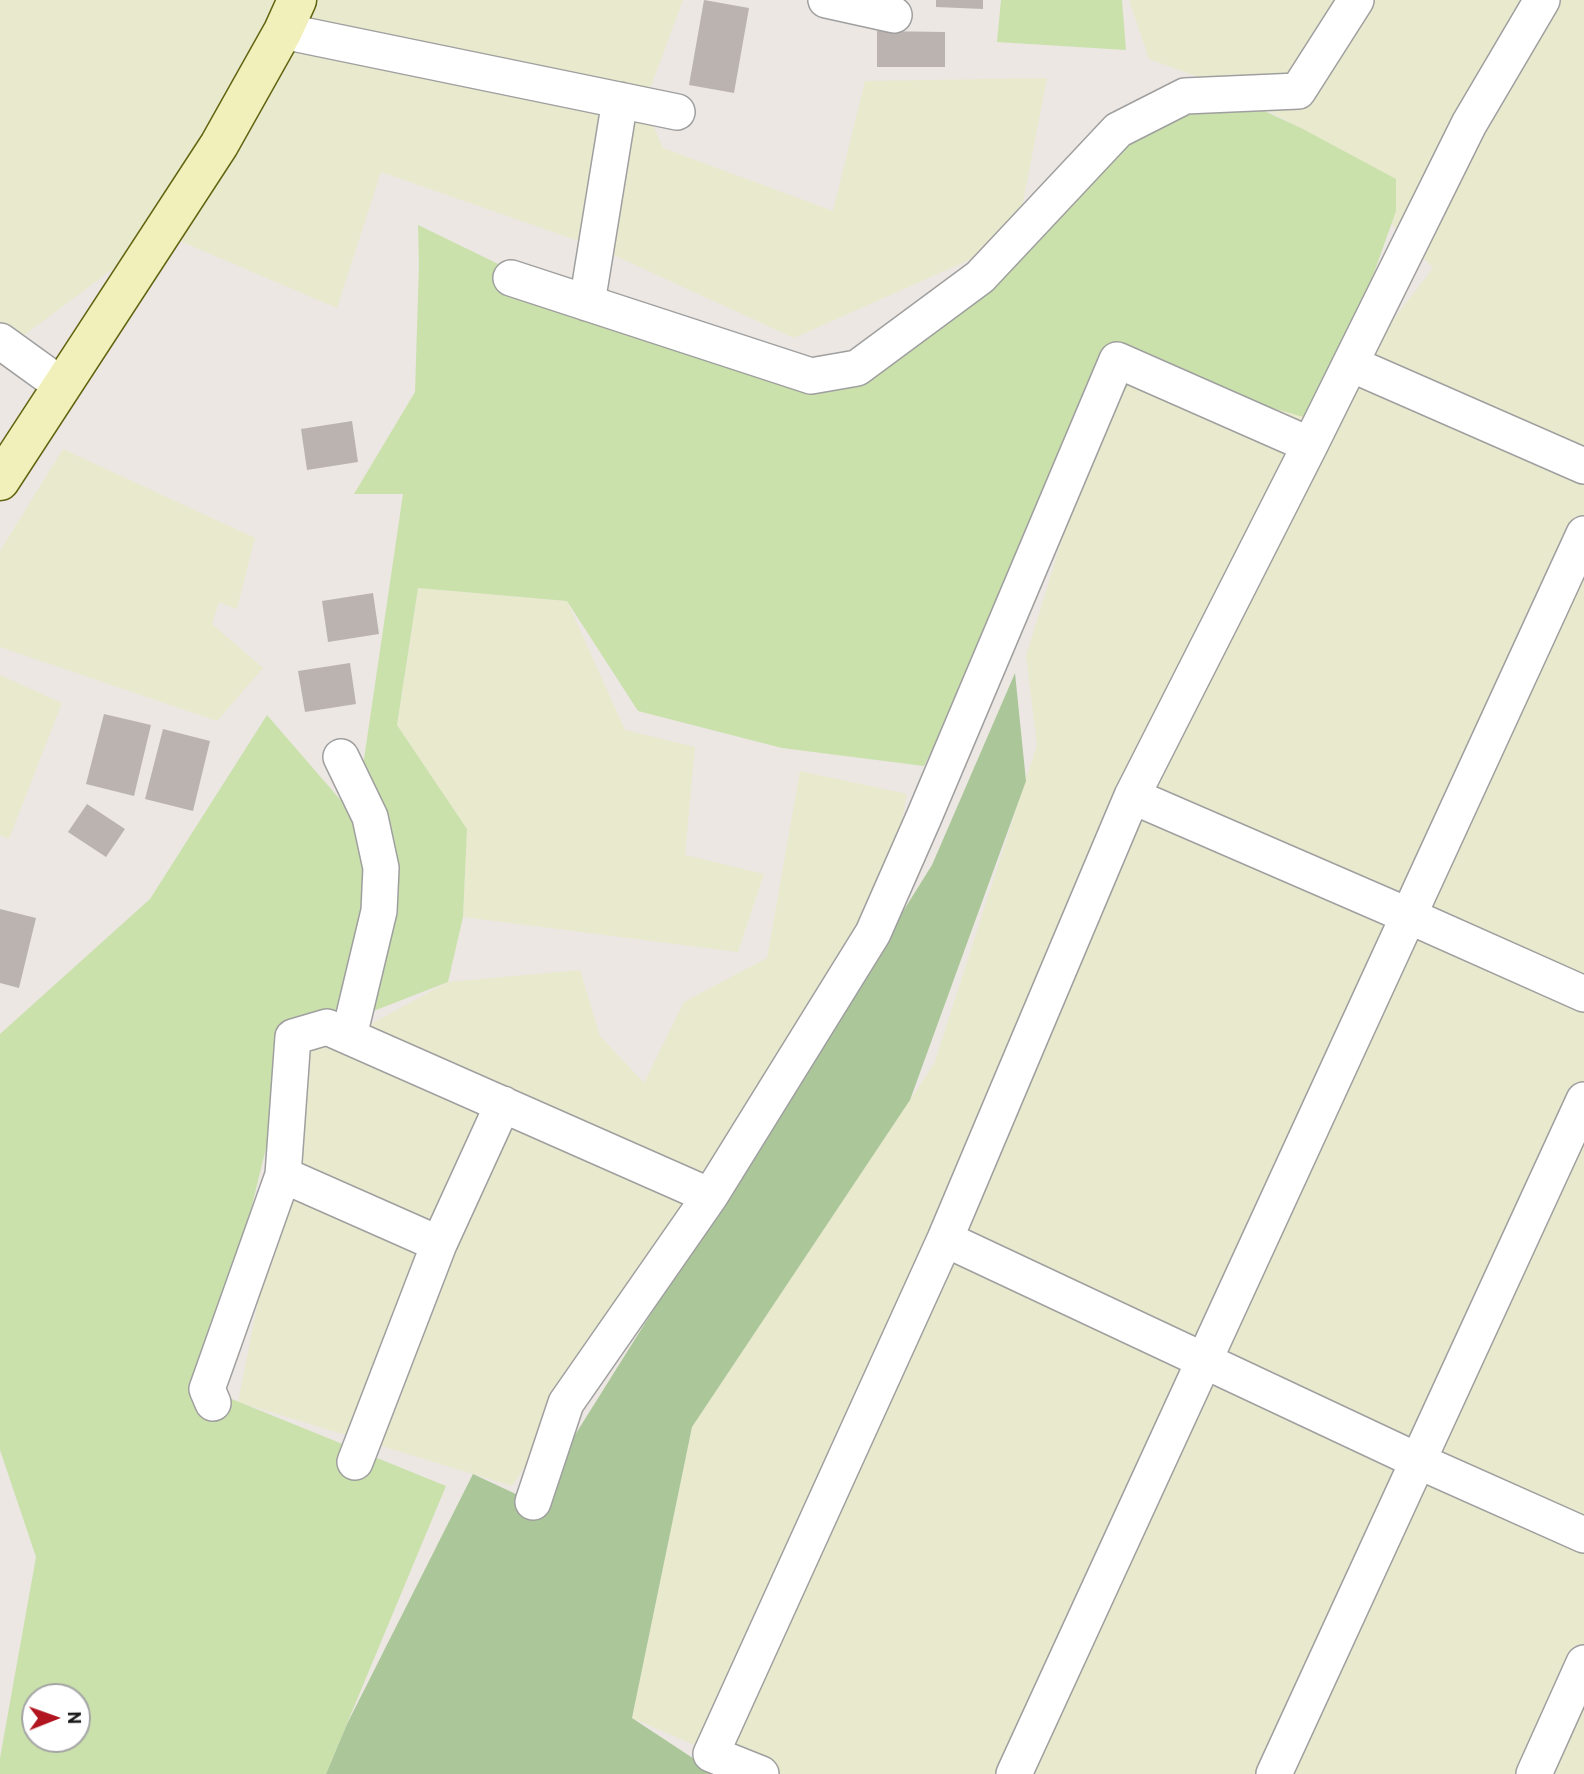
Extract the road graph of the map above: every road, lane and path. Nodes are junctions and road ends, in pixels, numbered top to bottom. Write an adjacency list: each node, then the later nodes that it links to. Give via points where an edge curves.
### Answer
1 (826, 0): 5 (street)
2 (1356, 0): 9 (street, via 1298,91 1185,96 1118,130 980,277 857,368 811,376)
3 (1542, 0): 11 (street, via 1469,124)
4 (290, 15): 6 (street); 12 (street, via 219,145)
5 (894, 15)
6 (620, 100): 7 (street); 9 (street)
7 (677, 112)
8 (511, 278): 9 (street)
9 (587, 303)
10 (0, 341): 12 (street)
11 (1351, 364): 13 (street); 14 (street)
12 (61, 385): 15 (street)
13 (1310, 445): 18 (street); 25 (street, via 1117,360 873,933)
14 (1584, 466)
15 (0, 481)
16 (1584, 534): 19 (street)
17 (341, 757): 21 (street, via 370,817 382,868 379,911)
18 (1132, 796): 19 (street); 26 (street)
19 (1409, 916): 20 (street); 28 (street)
20 (1584, 994)
21 (349, 1037): 23 (street); 24 (street, via 327,1027 293,1037)
22 (1584, 1100): 30 (street)
23 (503, 1104): 25 (street); 27 (street)
24 (283, 1175): 27 (street); 29 (street, via 207,1389)
25 (710, 1196): 32 (street, via 566,1403)
26 (945, 1239): 28 (street); 35 (street, via 711,1754)
27 (439, 1244): 31 (street)
28 (1205, 1360): 30 (street); 36 (street)
29 (213, 1402)
30 (1418, 1461): 33 (street); 37 (street)
31 (355, 1462)
32 (533, 1502)
33 (1584, 1535)
34 (1584, 1663): 38 (street)
35 (761, 1774)
36 (1014, 1774)
37 (1274, 1774)
38 (1534, 1774)

